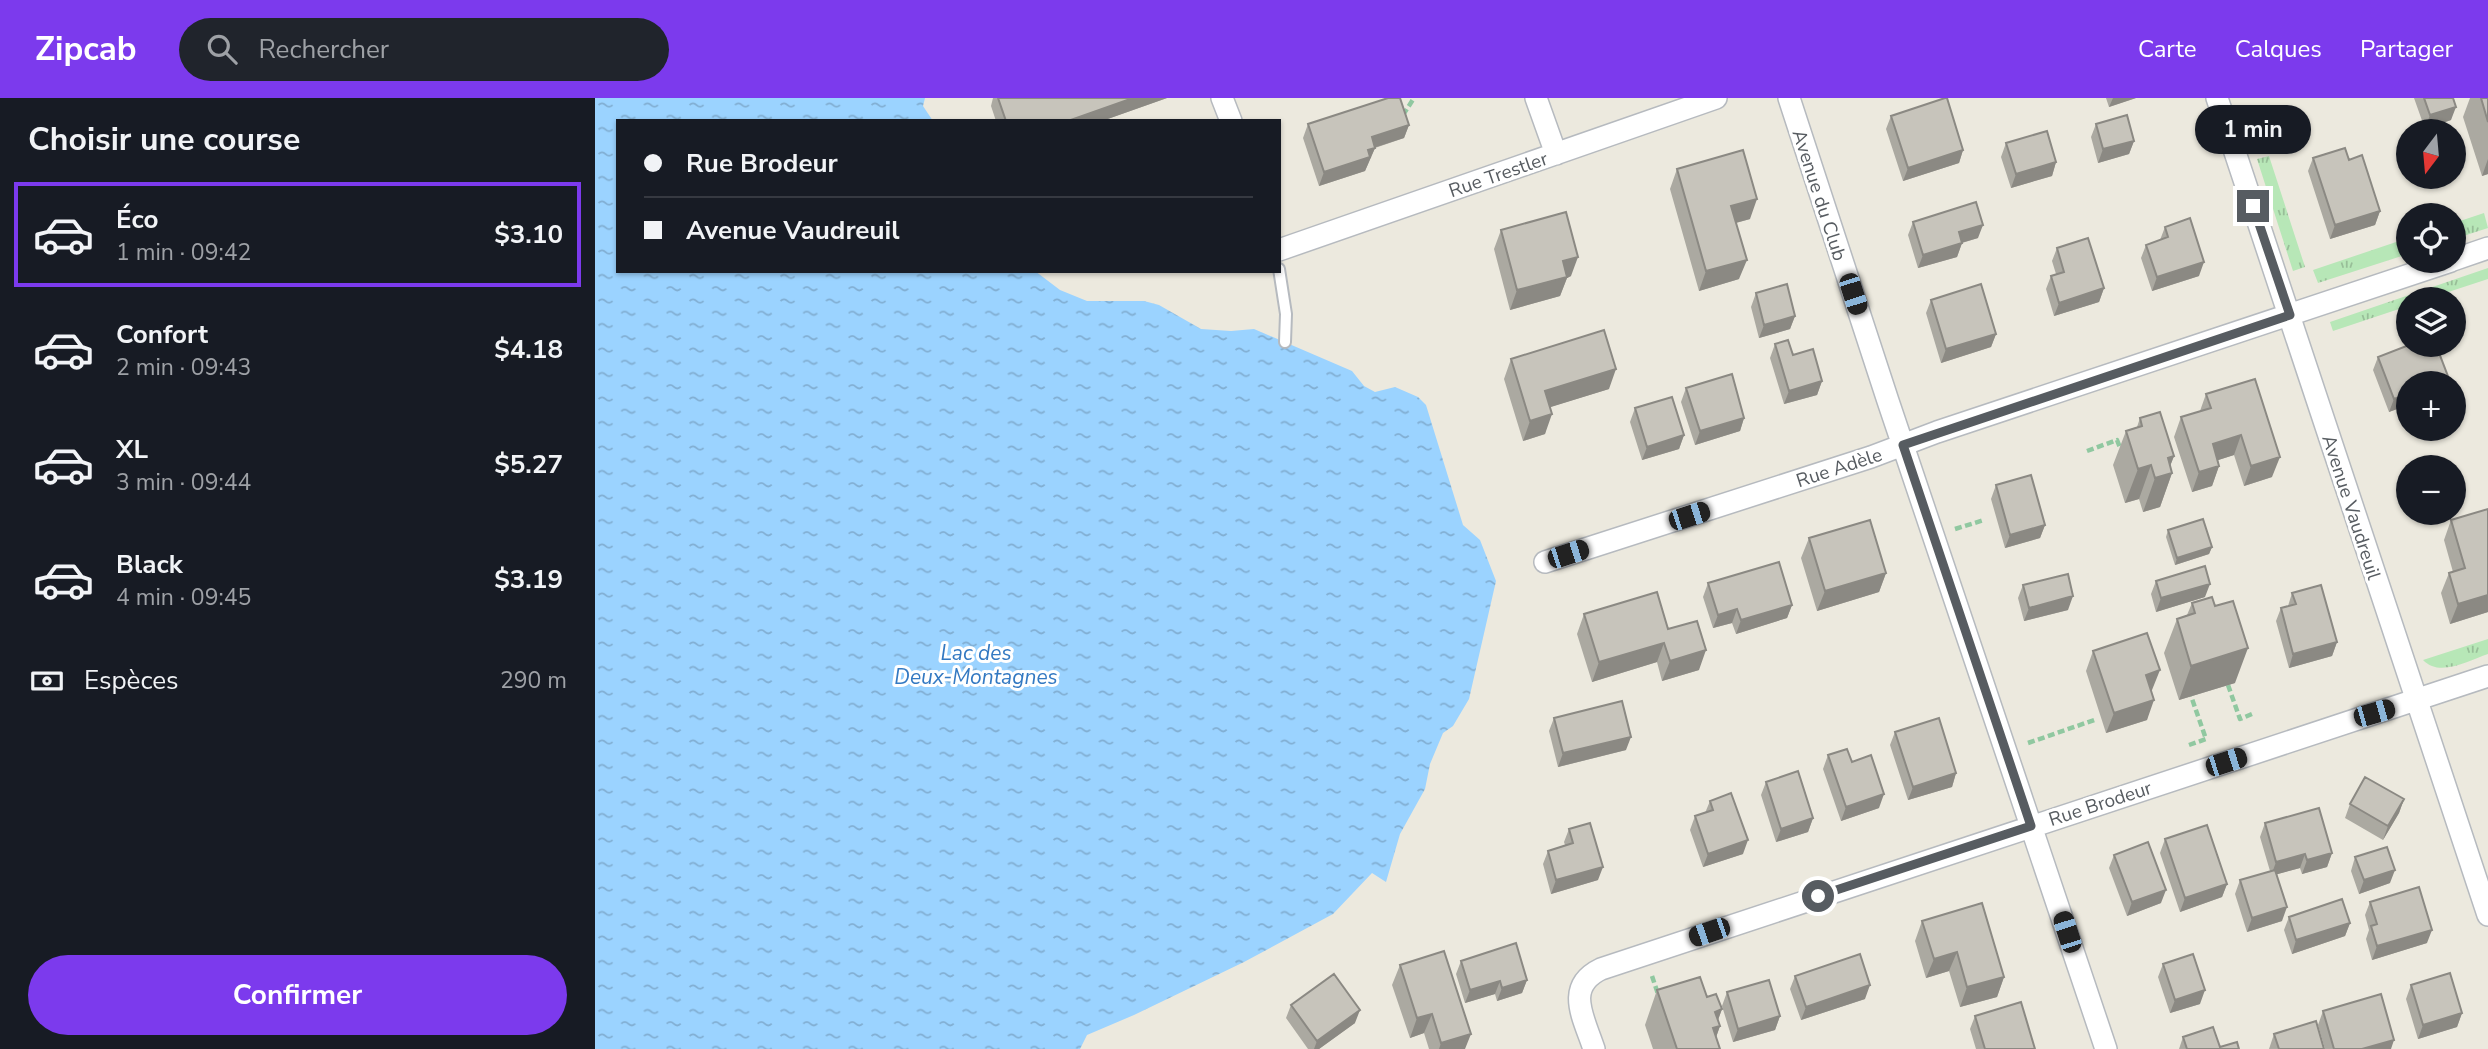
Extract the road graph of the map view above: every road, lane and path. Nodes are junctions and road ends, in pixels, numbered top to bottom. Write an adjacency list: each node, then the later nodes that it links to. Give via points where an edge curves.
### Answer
1 (1223, 98): 7 (street)
2 (1414, 98): 8 (path)
3 (1536, 98): 9 (street)
4 (1716, 98): 9 (street, Rue Trestler)
5 (1789, 98): 17 (street, Avenue du Club)
6 (2217, 98): 15 (street, Avenue Vaudreuil)
7 (1230, 119)
8 (1398, 122)
9 (1556, 153): 11 (street, Rue Trestler)
10 (2488, 248): 12 (street, Rue Adèle)
11 (1281, 249)
12 (2466, 255)
13 (1280, 273): 16 (lane)
14 (2414, 273): 15 (street, Rue Adèle)
15 (2290, 315): 17 (street, Rue Adèle); 28 (street, Avenue Vaudreuil)
16 (1285, 342)
17 (1903, 445): 24 (street, Rue Adèle); 33 (street, Avenue du Club)
18 (2131, 447): 19 (path)
19 (2121, 450): 20 (path, via 2117,440); 21 (path)
20 (2087, 451)
21 (2125, 462)
22 (1984, 520): 23 (path)
23 (1952, 530)
24 (1545, 562)
25 (2488, 676): 28 (street, Rue Brodeur)
26 (2228, 685): 29 (path, via 2239,719)
27 (2191, 696): 32 (path, via 2206,739)
28 (2416, 702): 33 (street, Rue Brodeur); 34 (street, Avenue Vaudreuil)
29 (2252, 714)
30 (2097, 719): 31 (path)
31 (2023, 744)
32 (2189, 745)
33 (2031, 826): 37 (street, Rue Brodeur, via 1591,974 1581,985 1579,1000); 38 (street, Avenue du Club)
34 (2488, 915)
35 (1651, 973): 36 (path)
36 (1659, 995)
37 (1594, 1049)
38 (2106, 1049)

